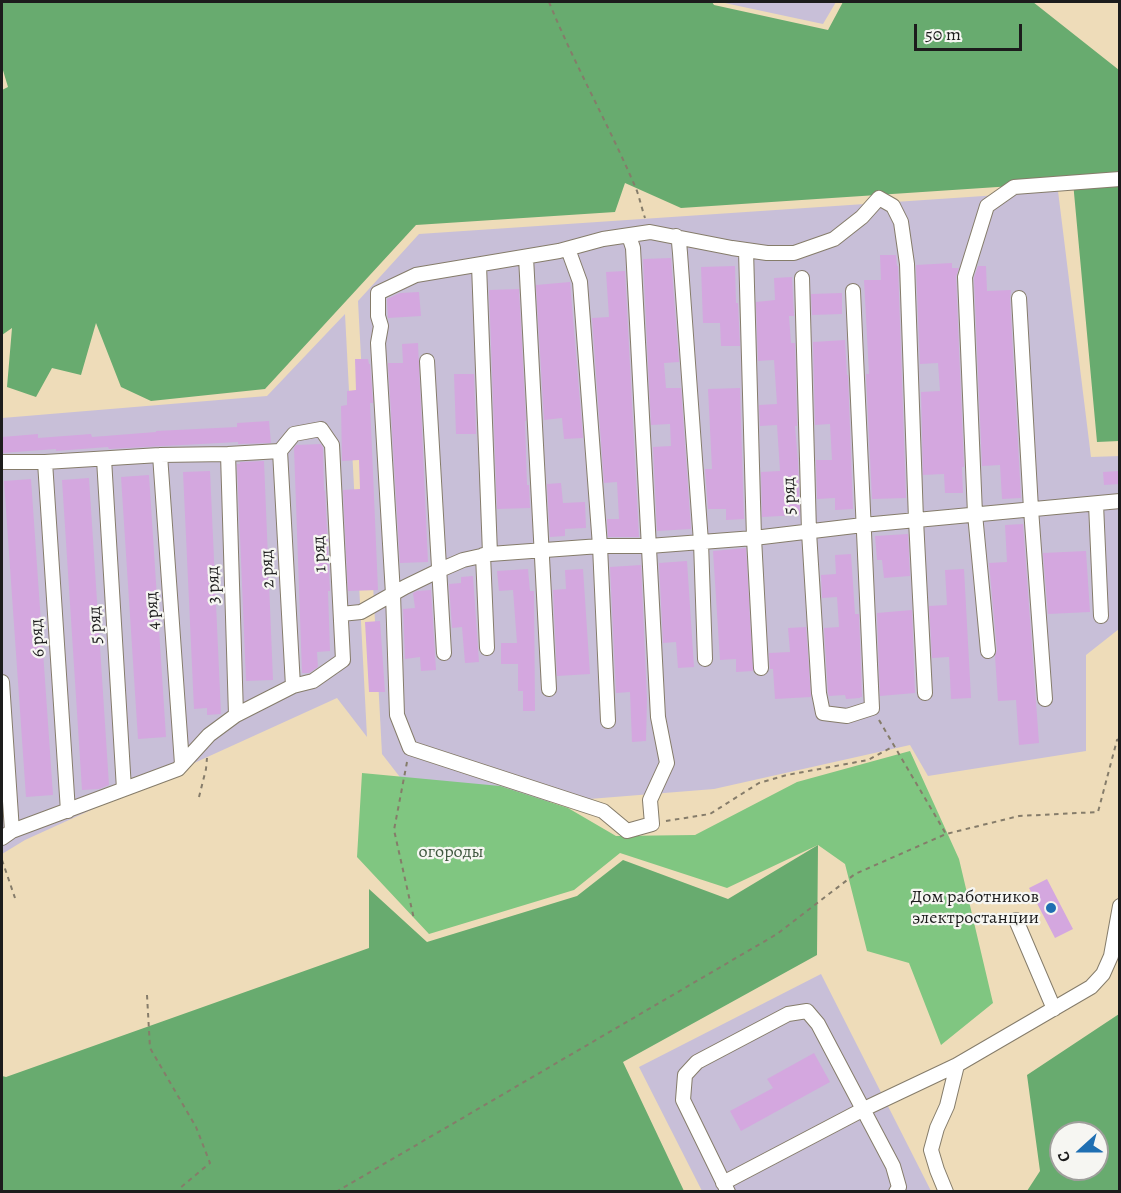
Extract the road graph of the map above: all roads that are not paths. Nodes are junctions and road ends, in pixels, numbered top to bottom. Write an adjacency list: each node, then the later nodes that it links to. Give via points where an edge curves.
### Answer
1 (1119, 179): 21 (street, via 1014,188 987,206 965,277)
2 (629, 236): 3 (street, via 650,232); 4 (street); 28 (street, via 633,248)
3 (676, 236): 5 (street); 26 (street, via 680,242)
4 (568, 249): 6 (street); 27 (street, via 580,282)
5 (746, 250): 22 (street, via 794,253 834,239 879,198 893,206 901,222 907,264); 25 (street)
6 (526, 257): 7 (street); 29 (street)
7 (479, 265): 30 (street); 32 (street, via 416,275 378,293)
8 (802, 278): 24 (street, 5 ряд)
9 (853, 291): 23 (street)
10 (1019, 298): 20 (street)
11 (427, 361): 31 (street)
12 (280, 451): 13 (street); 33 (street, 1 ряд, via 294,434 321,429 332,445); 41 (street, 2 ряд)
13 (228, 454): 14 (street); 45 (street, 3 ряд)
14 (160, 455): 15 (street); 47 (street, 4 ряд)
15 (104, 459): 17 (street); 48 (street, 5 ряд)
16 (2, 462): 17 (street)
17 (45, 462): 49 (street, 6 ряд)
18 (1119, 501): 19 (street)
19 (1096, 504): 20 (street); 34 (street)
20 (1031, 509): 21 (street); 44 (street)
21 (975, 514): 22 (street); 36 (street)
22 (916, 520): 23 (street); 43 (street)
23 (863, 525): 24 (street); 24 (street, 5 ряд, via 872,708 847,716 824,713 819,693)
24 (809, 532): 25 (street)
25 (754, 538): 26 (street); 39 (street)
26 (701, 542): 28 (street); 38 (street)
27 (600, 546): 28 (street); 29 (street); 46 (street)
28 (650, 546): 32 (street, via 658,717 667,763 650,800 651,824 627,831 603,811 410,748 397,715)
29 (541, 550): 30 (street); 42 (street)
30 (486, 555): 31 (street); 35 (street)
31 (440, 570): 32 (street); 37 (street)
32 (393, 594): 33 (street, via 361,612)
33 (341, 614): 41 (street, 1 ряд, via 343,660 313,681)
34 (1101, 616)
35 (487, 648)
36 (988, 651)
37 (444, 653)
38 (705, 659)
39 (761, 668)
40 (2, 682): 50 (street)
41 (293, 686): 45 (street)
42 (549, 689)
43 (925, 693)
44 (1044, 699)
45 (236, 715): 47 (street, via 209,735)
46 (608, 721)
47 (183, 764): 48 (street)
48 (124, 789): 49 (street)
49 (68, 811): 50 (street)
50 (7, 835)
51 (1119, 906): 53 (street, via 1111,956 1103,974 1091,987)
52 (1016, 920): 53 (street)
53 (1054, 1009): 54 (street)
54 (957, 1065): 55 (street); 58 (street, via 931,1150)
55 (864, 1109): 56 (street); 56 (street, via 807,1011 788,1014 698,1062 685,1075 683,1100); 57 (street, via 893,1166 899,1187)
56 (725, 1187)
57 (896, 1191)
58 (946, 1191)

